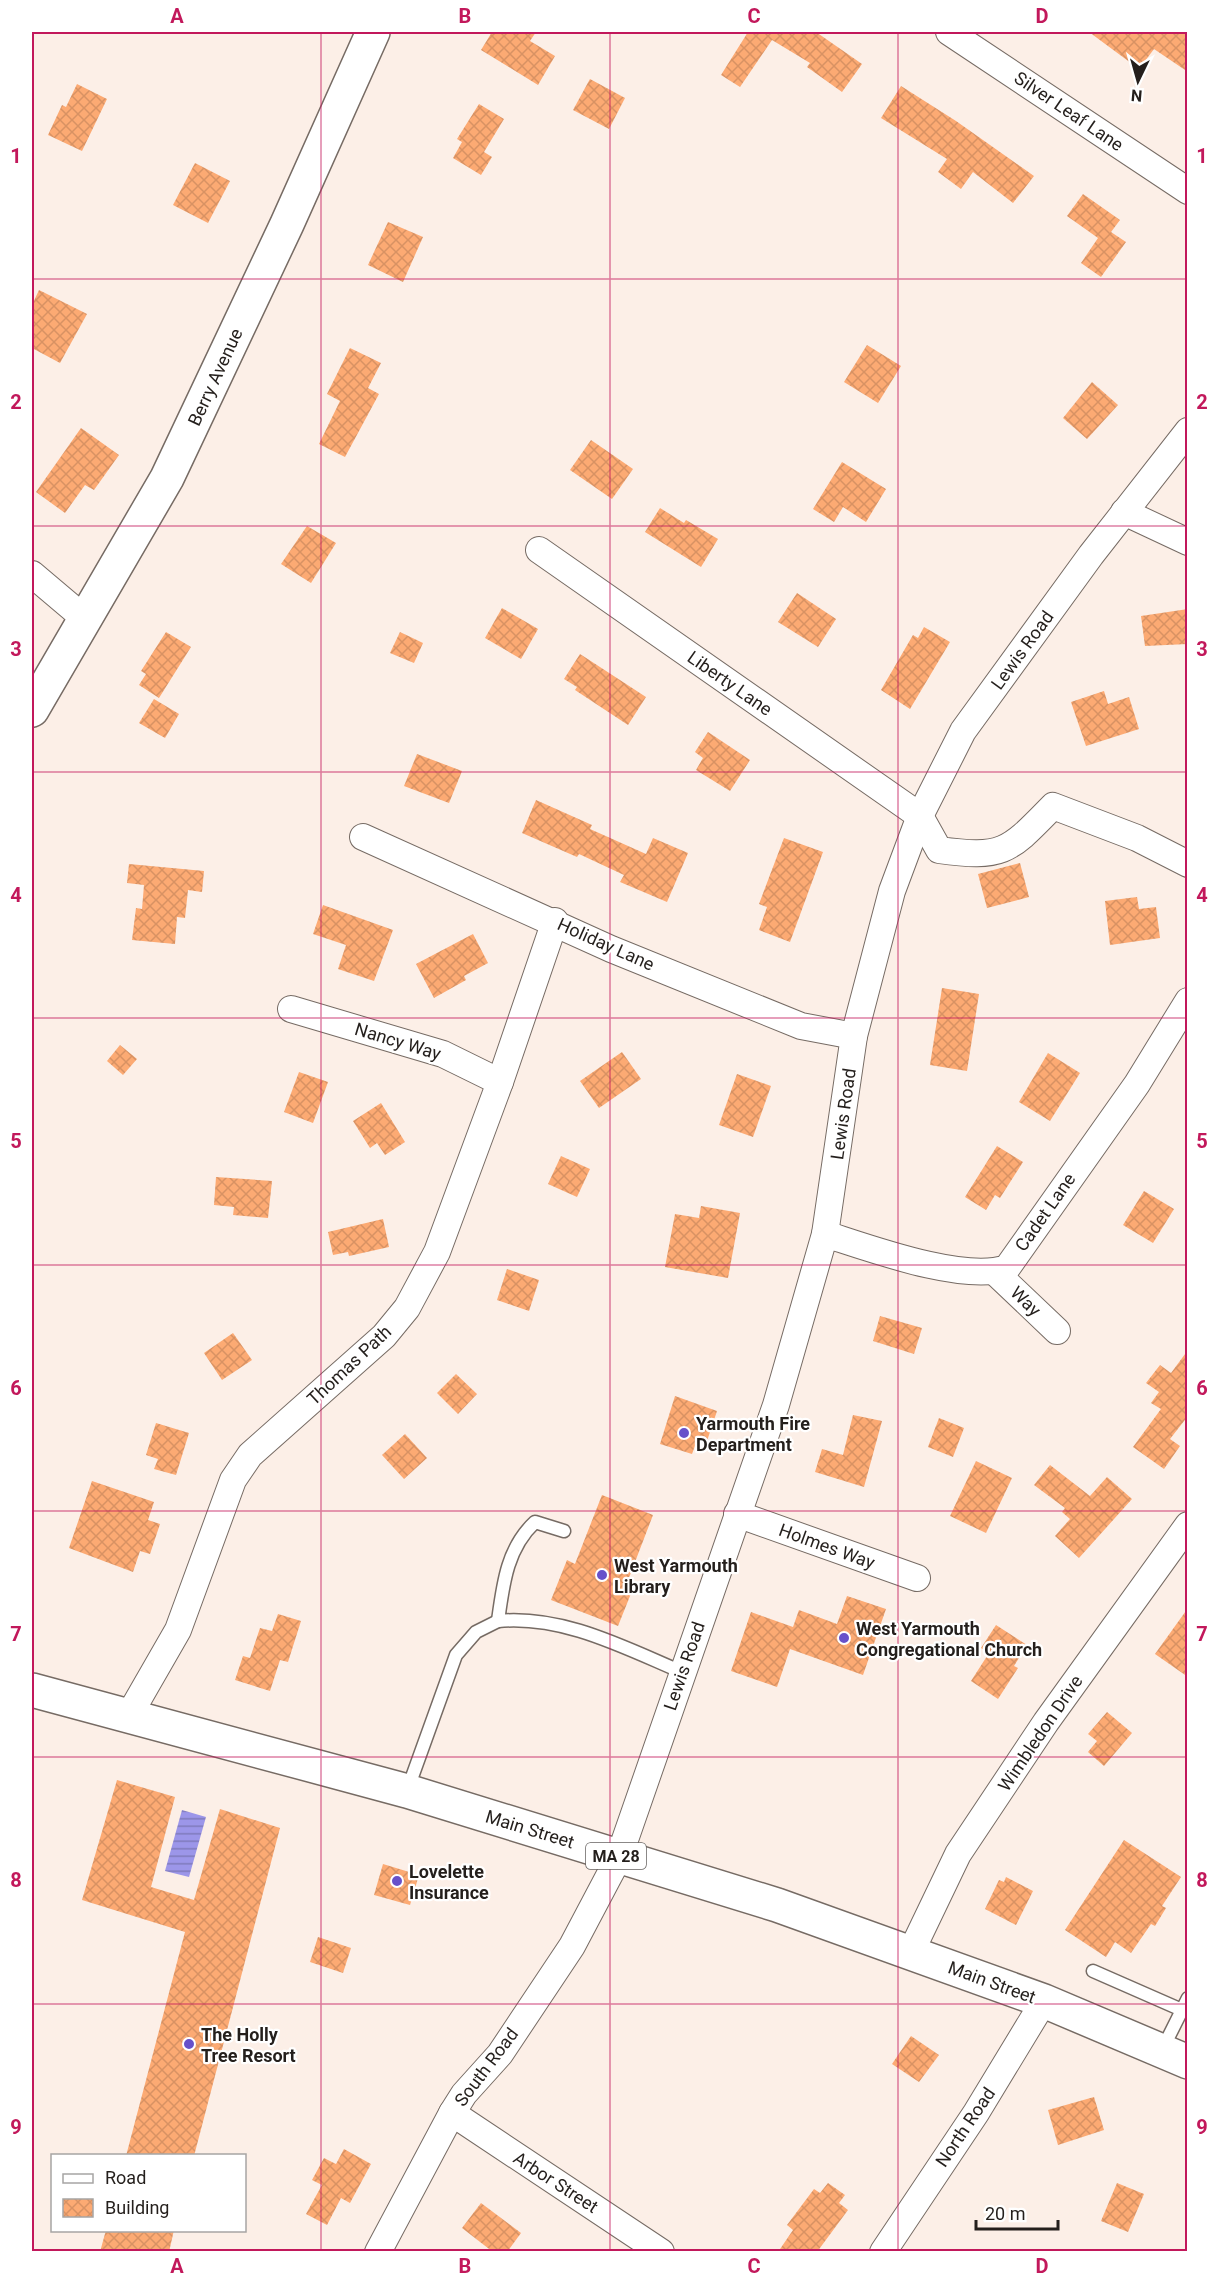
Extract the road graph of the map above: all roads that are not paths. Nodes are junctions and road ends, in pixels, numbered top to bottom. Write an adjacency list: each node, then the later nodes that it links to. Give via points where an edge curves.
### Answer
1 (374, 32): 9 (main road, Berry Avenue, via 167,478)
2 (950, 32): 3 (street, Silver Leaf Lane)
3 (1188, 191)
4 (1188, 431): 5 (street, Lewis Road)
5 (1124, 512): 6 (street); 11 (street, Lewis Road, via 963,731)
6 (1188, 542)
7 (540, 550): 11 (street, Liberty Lane)
8 (32, 574): 9 (street)
9 (84, 618): 10 (main road, Berry Avenue)
10 (32, 710)
11 (920, 816): 13 (street, via 939,850 980,855 1015,845 1053,806 1137,838); 17 (street, Lewis Road, via 892,891)
12 (363, 837): 14 (street, Holiday Lane)
13 (1188, 864)
14 (555, 921): 17 (street, Holiday Lane, via 611,949 801,1026); 18 (street, Thomas Path)
15 (1188, 1001): 20 (street, Cadet Lane, via 1137,1084 1007,1268)
16 (291, 1009): 18 (street, Nancy Way, via 443,1054)
17 (854, 1036): 19 (street, Lewis Road)
18 (501, 1082): 29 (street, Thomas Path, via 437,1252 407,1308 384,1336 250,1455 233,1480 178,1629)
19 (825, 1233): 20 (street, via 969,1273); 22 (street, Lewis Road, via 776,1405)
20 (995, 1272): 21 (street, Way)
21 (1057, 1331)
22 (737, 1514): 25 (street, Holmes Way); 27 (street, Lewis Road)
23 (1188, 1525): 32 (street, Wimbledon Drive, via 1046,1722 958,1854)
24 (564, 1531): 26 (lane, via 535,1521 520,1536 503,1580)
25 (917, 1578)
26 (498, 1621): 27 (lane, via 523,1619 564,1625); 30 (lane, via 476,1632 456,1655)
27 (681, 1672): 31 (street, Lewis Road)
28 (32, 1690): 29 (main road, Main Street / MA 28)
29 (128, 1717): 30 (main road, Main Street / MA 28)
30 (407, 1791): 31 (main road, Main Street / MA 28)
31 (619, 1857): 32 (main road, Main Street / MA 28, via 777,1905); 38 (street, South Road, via 572,1946 500,2054)
32 (911, 1952): 35 (main road, Main Street / MA 28)
33 (1093, 1971): 36 (lane)
34 (1188, 1998): 36 (lane)
35 (1044, 2001): 37 (main road, Main Street / MA 28); 41 (street, North Road, via 976,2113)
36 (1182, 2010): 37 (lane)
37 (1174, 2057)
38 (452, 2113): 39 (street, South Road); 40 (street, Arbor Street)
39 (378, 2252)
40 (661, 2252)
41 (883, 2252)

